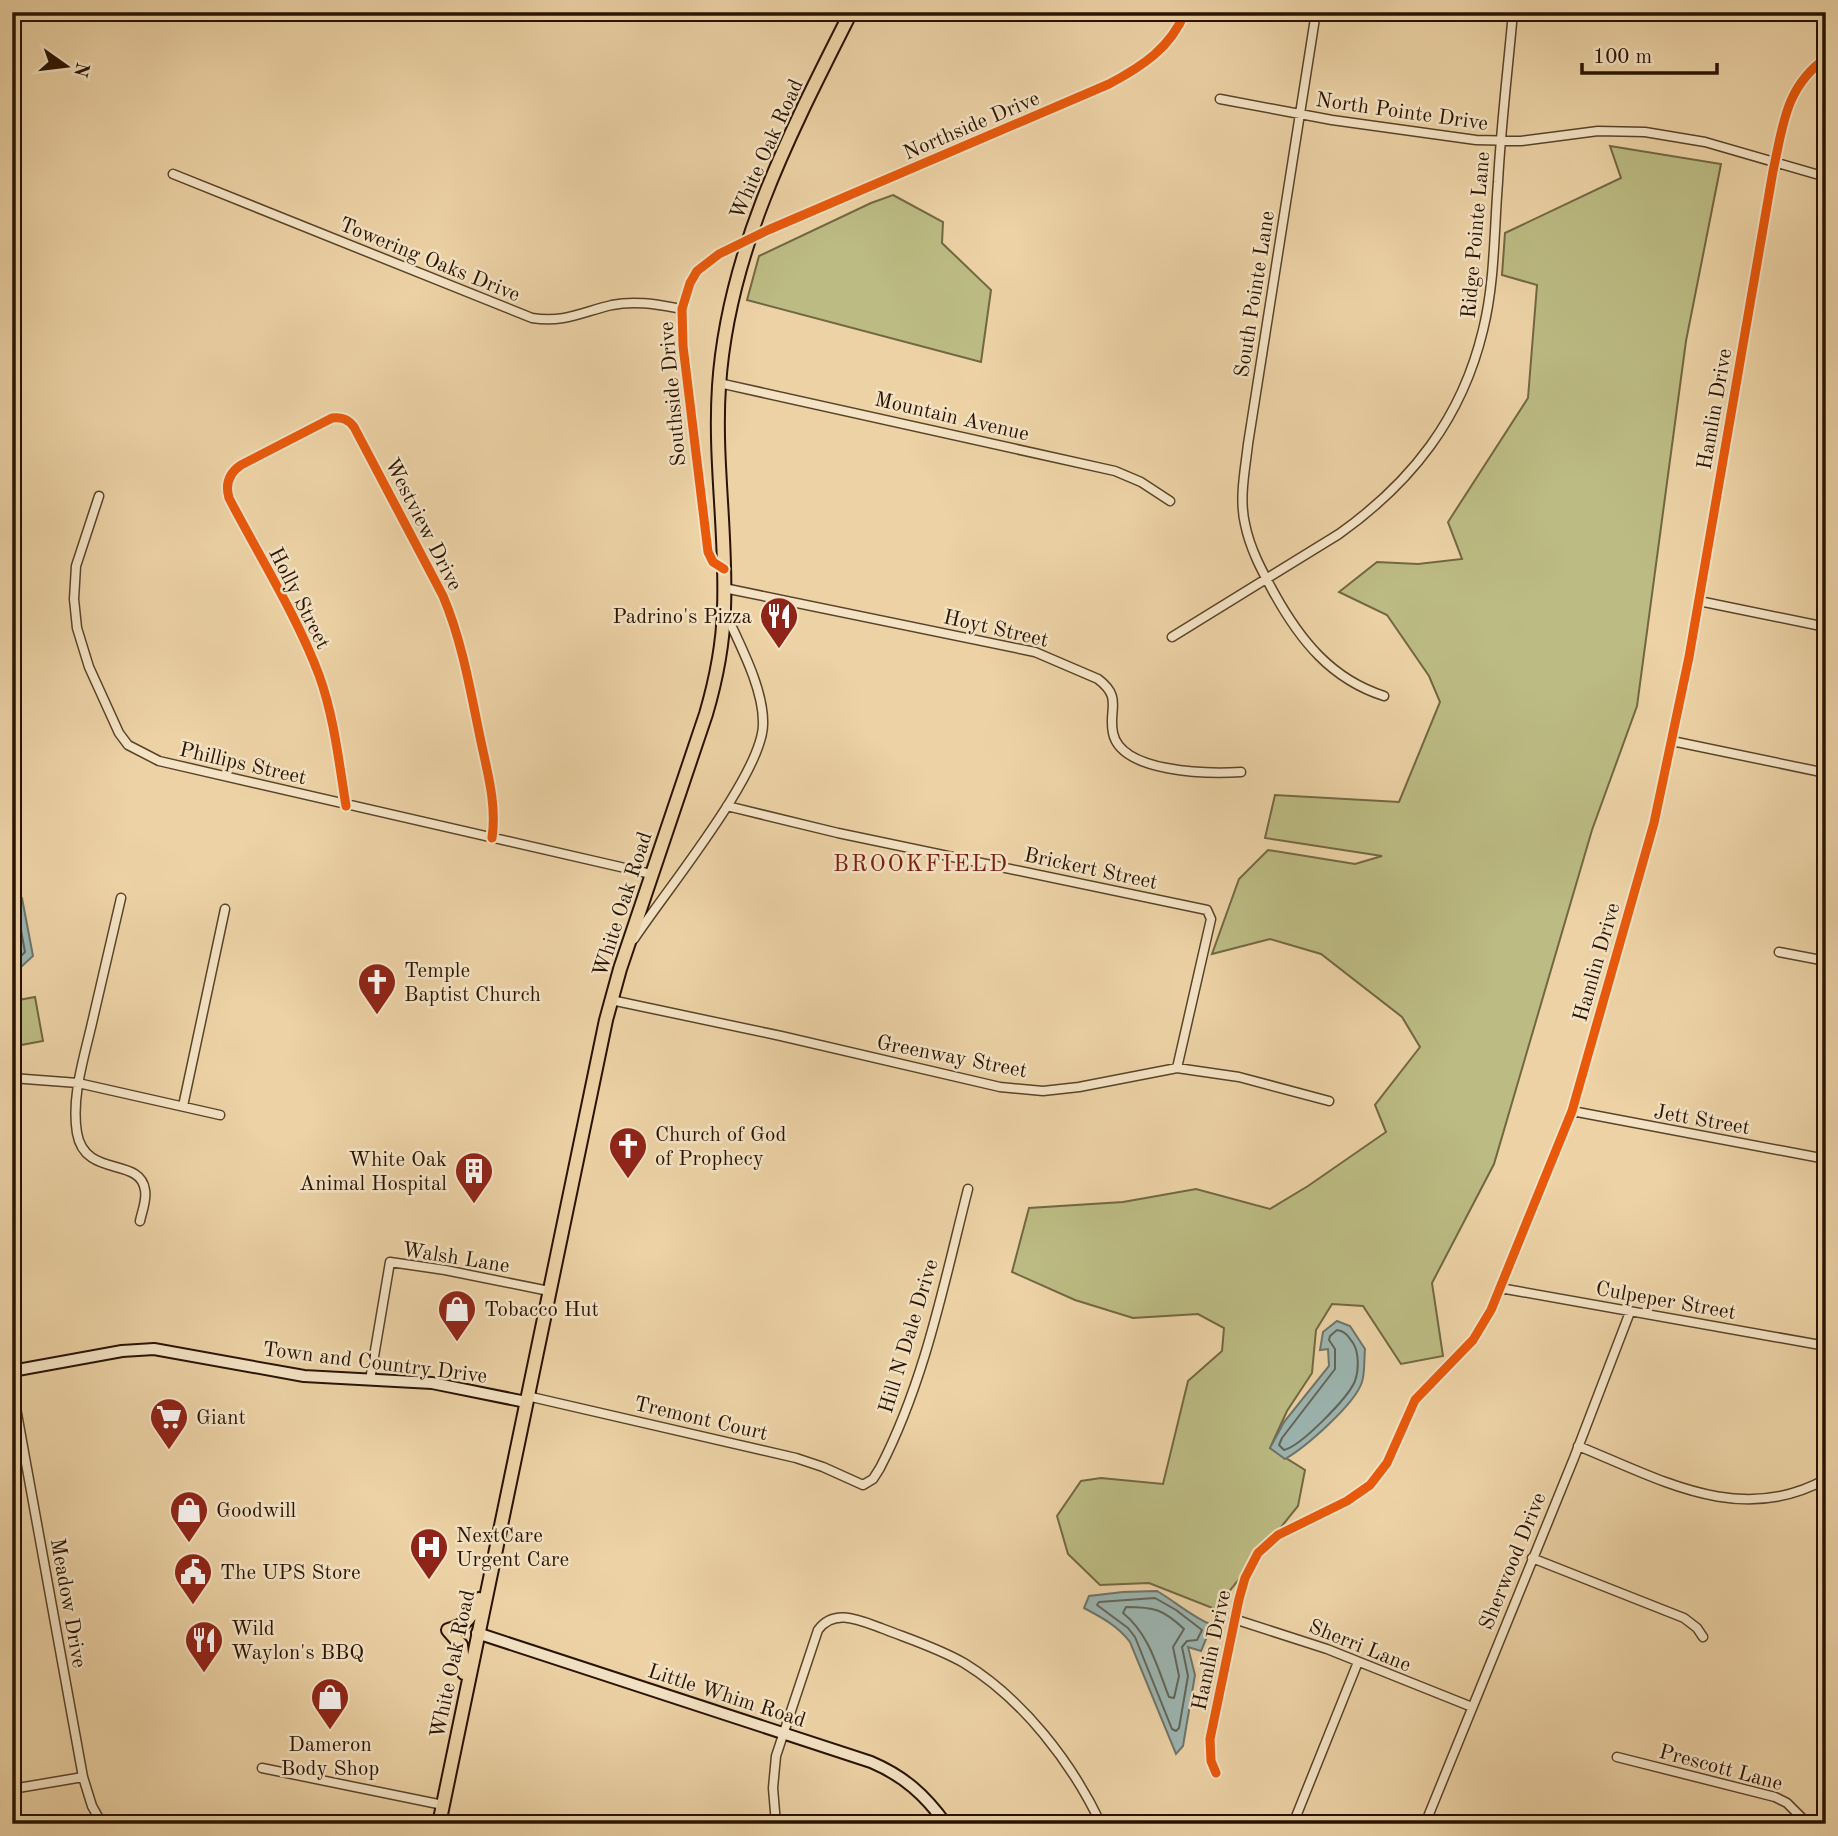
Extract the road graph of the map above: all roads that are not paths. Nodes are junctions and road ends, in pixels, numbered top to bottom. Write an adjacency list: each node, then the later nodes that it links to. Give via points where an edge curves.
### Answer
1 (851, 12): 12 (main road, White Oak Road, via 786,146)
2 (1185, 12): 12 (street, Northside Drive, via 1167,44 1110,84)
3 (1316, 12): 7 (street, South Pointe Lane)
4 (1513, 12): 8 (street, Ridge Pointe Lane)
5 (1826, 58): 9 (street, Hamlin Drive, via 1806,75 1792,96)
6 (1220, 99): 7 (street, North Pointe Drive)
7 (1299, 114): 8 (street, North Pointe Drive); 19 (street, South Pointe Lane, via 1242,489 1249,539)
8 (1501, 142): 9 (street, North Pointe Drive, via 1598,131 1646,132 1705,142); 19 (street, Ridge Pointe Lane, via 1488,305 1477,354 1453,409 1422,459 1386,498 1339,534)
9 (1775, 162): 11 (street, North Pointe Drive); 21 (street, Hamlin Drive)
10 (173, 174): 13 (street, Towering Oaks Drive, via 532,318 568,319 629,303)
11 (1826, 177)
12 (748, 239): 13 (street, Southside Drive, via 697,271); 14 (main road, White Oak Road, via 727,324)
13 (682, 309): 18 (street, Southside Drive, via 708,552)
14 (719, 383): 17 (street, Mountain Avenue, via 1115,471); 18 (main road, White Oak Road)
15 (249, 461): 29 (street, Holly Street, via 231,474 227,492 319,676); 31 (street, Westview Drive, via 332,418 345,418 354,427 453,621 494,806)
16 (99, 496): 29 (street, Phillips Street, via 76,566 77,628 89,667 128,745 159,761)
17 (1170, 501)
18 (724, 569): 20 (main road, White Oak Road)
19 (1266, 579): 24 (street, Ridge Pointe Lane); 25 (street, South Pointe Lane, via 1312,650 1355,685)
20 (724, 589): 22 (main road, White Oak Road); 27 (street, Hoyt Street, via 1047,656 1105,684 1114,699 1113,735 1126,754 1199,773)
21 (1699, 601): 23 (street); 26 (street, Hamlin Drive)
22 (724, 609): 30 (street, via 764,722 755,757); 32 (main road, White Oak Road, via 712,693)
23 (1826, 626)
24 (1172, 637)
25 (1384, 696)
26 (1672, 741): 28 (street); 44 (street, Hamlin Drive, via 1654,823)
27 (1241, 772)
28 (1826, 773)
29 (346, 806): 31 (street, Phillips Street)
30 (727, 806): 37 (street, via 634,939); 39 (street, Brickert Street, via 1207,910 1211,919)
31 (492, 838): 32 (street, Phillips Street)
32 (652, 874): 37 (main road, White Oak Road)
33 (121, 898): 41 (street)
34 (225, 909): 43 (street)
35 (1779, 953): 36 (street)
36 (1826, 961)
37 (620, 969): 38 (main road, White Oak Road)
38 (611, 1000): 39 (street, Greenway Street, via 1000,1087 1043,1091); 50 (main road, White Oak Road)
39 (1177, 1068): 42 (street, Greenway Street, via 1239,1077)
40 (12, 1078): 41 (street)
41 (78, 1083): 43 (street); 48 (street, via 79,1140 89,1156 141,1179 146,1192)
42 (1329, 1101)
43 (183, 1106): 45 (street)
44 (1572, 1111): 46 (street, Jett Street); 49 (street, Hamlin Drive)
45 (220, 1115)
46 (1826, 1159)
47 (968, 1189): 59 (street, Hill N Dale Drive, via 933,1328 910,1396 880,1468)
48 (140, 1222)
49 (1500, 1288): 51 (street, Culpeper Street); 62 (street, Hamlin Drive, via 1473,1340 1415,1400 1379,1475 1359,1494 1267,1543 1245,1578)
50 (549, 1291): 54 (street, Walsh Lane, via 390,1262); 56 (main road, White Oak Road)
51 (1630, 1312): 52 (street, Culpeper Street); 57 (street, Sherwood Drive)
52 (1826, 1346)
53 (12, 1371): 54 (street, Town and Country Drive, via 154,1349 304,1376)
54 (370, 1380): 56 (street, Town and Country Drive, via 448,1385)
55 (12, 1386): 72 (street, Meadow Drive)
56 (527, 1399): 59 (street, Tremont Court, via 796,1458); 61 (main road, White Oak Road)
57 (1578, 1446): 58 (street, via 1729,1500 1782,1498); 60 (street, Sherwood Drive)
58 (1826, 1479)
59 (863, 1485)
60 (1532, 1558): 64 (street, via 1684,1618); 67 (street, Sherwood Drive)
61 (491, 1566): 63 (main road, White Oak Road); 66 (main road, via 468,1621 449,1630 463,1650)
62 (1234, 1619): 65 (street, Sherri Lane); 71 (street, Hamlin Drive, via 1210,1739)
63 (477, 1633): 66 (main road, White Oak Road); 68 (street, Little Whim Road)
64 (1703, 1637)
65 (1358, 1662): 67 (street, Sherri Lane); 80 (street)
66 (465, 1694): 74 (main road, White Oak Road)
67 (1472, 1707): 81 (street, Sherwood Drive)
68 (782, 1734): 77 (street, via 773,1772); 78 (street, Little Whim Road, via 890,1770 917,1789); 79 (street, via 818,1630 828,1620 846,1617 945,1653 982,1676 1047,1741)
69 (1617, 1758): 82 (street, Prescott Lane, via 1775,1797)
70 (262, 1769): 74 (street)
71 (1216, 1773)
72 (83, 1777): 73 (street); 75 (street, Meadow Drive)
73 (12, 1789)
74 (443, 1805): 76 (main road, White Oak Road)
75 (102, 1824)
76 (439, 1824)
77 (776, 1824)
78 (946, 1824)
79 (1101, 1824)
80 (1293, 1824)
81 (1425, 1824)
82 (1808, 1824)

